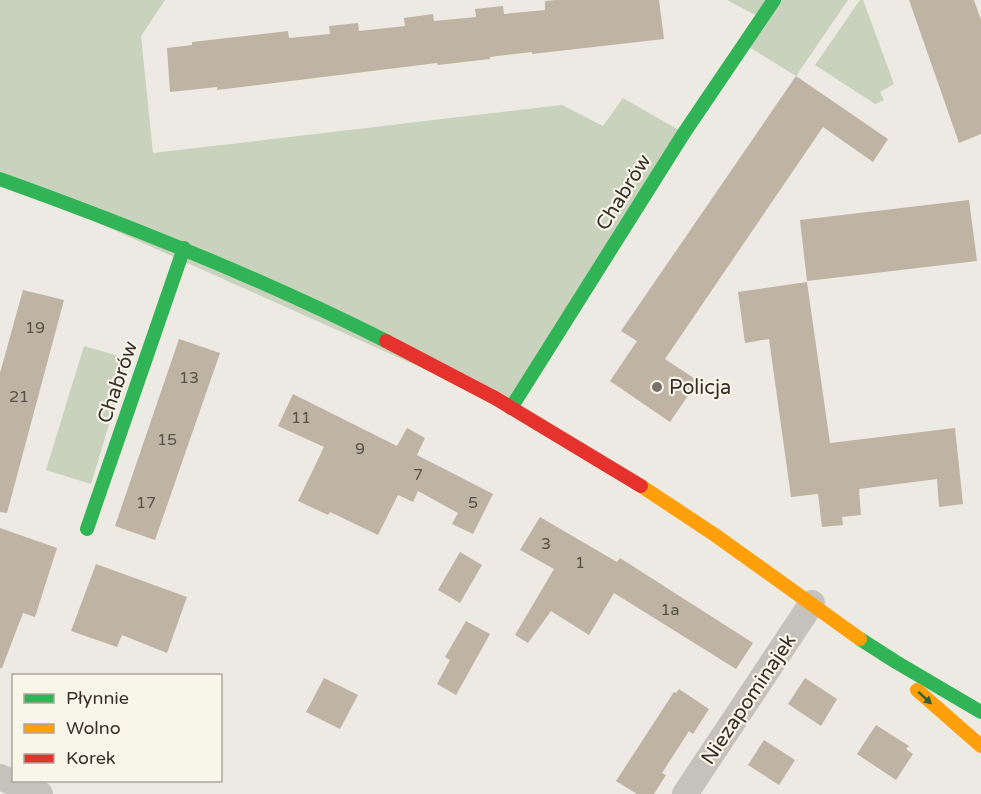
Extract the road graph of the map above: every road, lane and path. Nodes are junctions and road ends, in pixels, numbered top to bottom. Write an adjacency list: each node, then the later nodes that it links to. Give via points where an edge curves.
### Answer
1 (774, 0): 4 (street, Chabrów, via 677,143)
2 (0, 179): 3 (street)
3 (183, 248): 4 (street, via 385,340); 5 (street, Chabrów)
4 (511, 408): 6 (street, via 689,518)
5 (87, 529)
6 (812, 603): 7 (street); 12 (street, Niezapominajek)
7 (885, 656): 8 (street); 9 (street, one-way to 9, via 921,695)
8 (981, 712)
9 (981, 746)
10 (0, 777): 11 (street)
11 (40, 794)
12 (685, 794)

